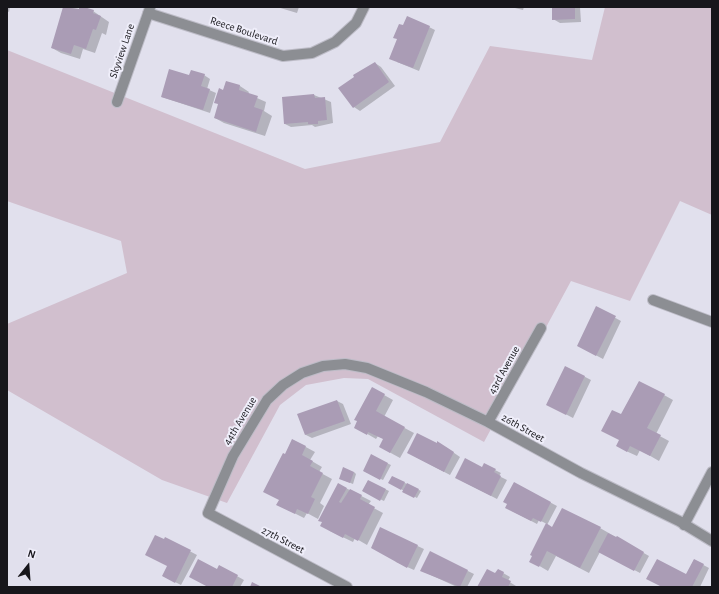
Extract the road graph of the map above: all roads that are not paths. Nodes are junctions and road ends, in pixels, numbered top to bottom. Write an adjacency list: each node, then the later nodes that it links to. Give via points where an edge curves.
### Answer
1 (364, 7): 2 (street, Reece Boulevard, via 356,23 335,42 312,53 283,56)
2 (149, 10): 3 (street, Skyview Lane)
3 (117, 102)
4 (653, 300): 5 (street)
5 (712, 322)
6 (541, 328): 8 (street, 43rd Avenue)
7 (345, 364): 8 (street, 26th Street, via 386,375); 10 (street, 44th Avenue, via 323,366 302,373 283,385 267,400 233,456)
8 (488, 422): 11 (street, 26th Street, via 580,473)
9 (712, 472): 11 (street)
10 (208, 513): 13 (street, 27th Street)
11 (684, 525): 12 (street, 26th Street)
12 (712, 541)
13 (347, 587)

